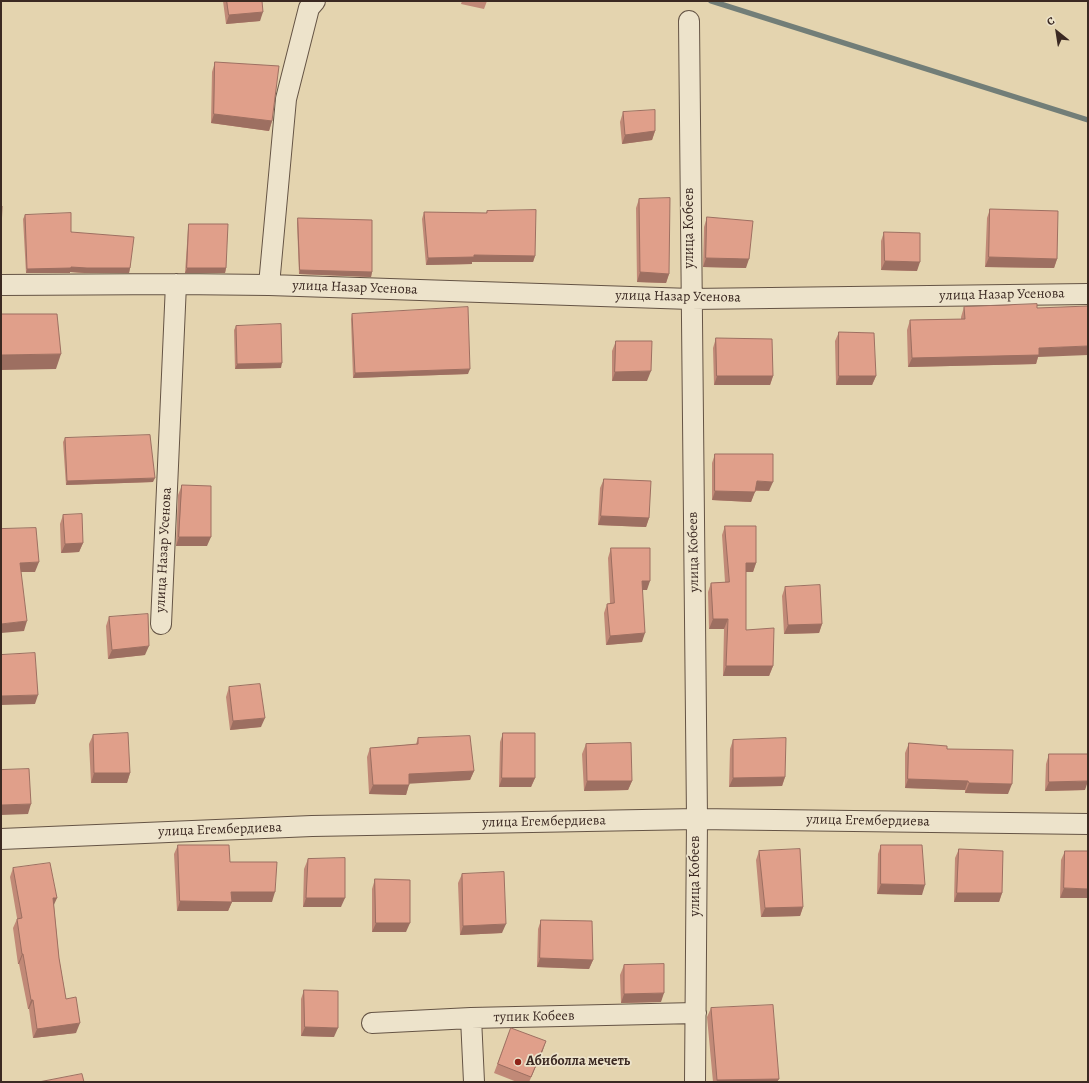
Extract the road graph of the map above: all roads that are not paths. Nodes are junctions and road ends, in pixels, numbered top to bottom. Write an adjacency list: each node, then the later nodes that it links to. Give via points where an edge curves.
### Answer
1 (315, 1): 5 (street, via 309,8 286,99)
2 (689, 21): 7 (street, улица Кобеев)
3 (176, 284): 4 (street, улица Назар Усенова); 5 (street, улица Назар Усенова); 8 (street, улица Назар Усенова)
4 (1, 285)
5 (269, 285): 7 (street, улица Назар Усенова)
6 (1088, 294): 7 (street, улица Назар Усенова)
7 (691, 299): 9 (street, улица Кобеев)
8 (161, 624)
9 (697, 819): 10 (street, улица Егембердиева); 11 (street, улица Егембердиева, via 312,826); 12 (street, улица Кобеев)
10 (1088, 824)
11 (1, 839)
12 (696, 1013): 13 (street, тупик Кобеев); 16 (street, улица Кобеев)
13 (471, 1018): 14 (street, тупик Кобеев); 15 (street)
14 (372, 1023)
15 (474, 1082)
16 (695, 1082)

